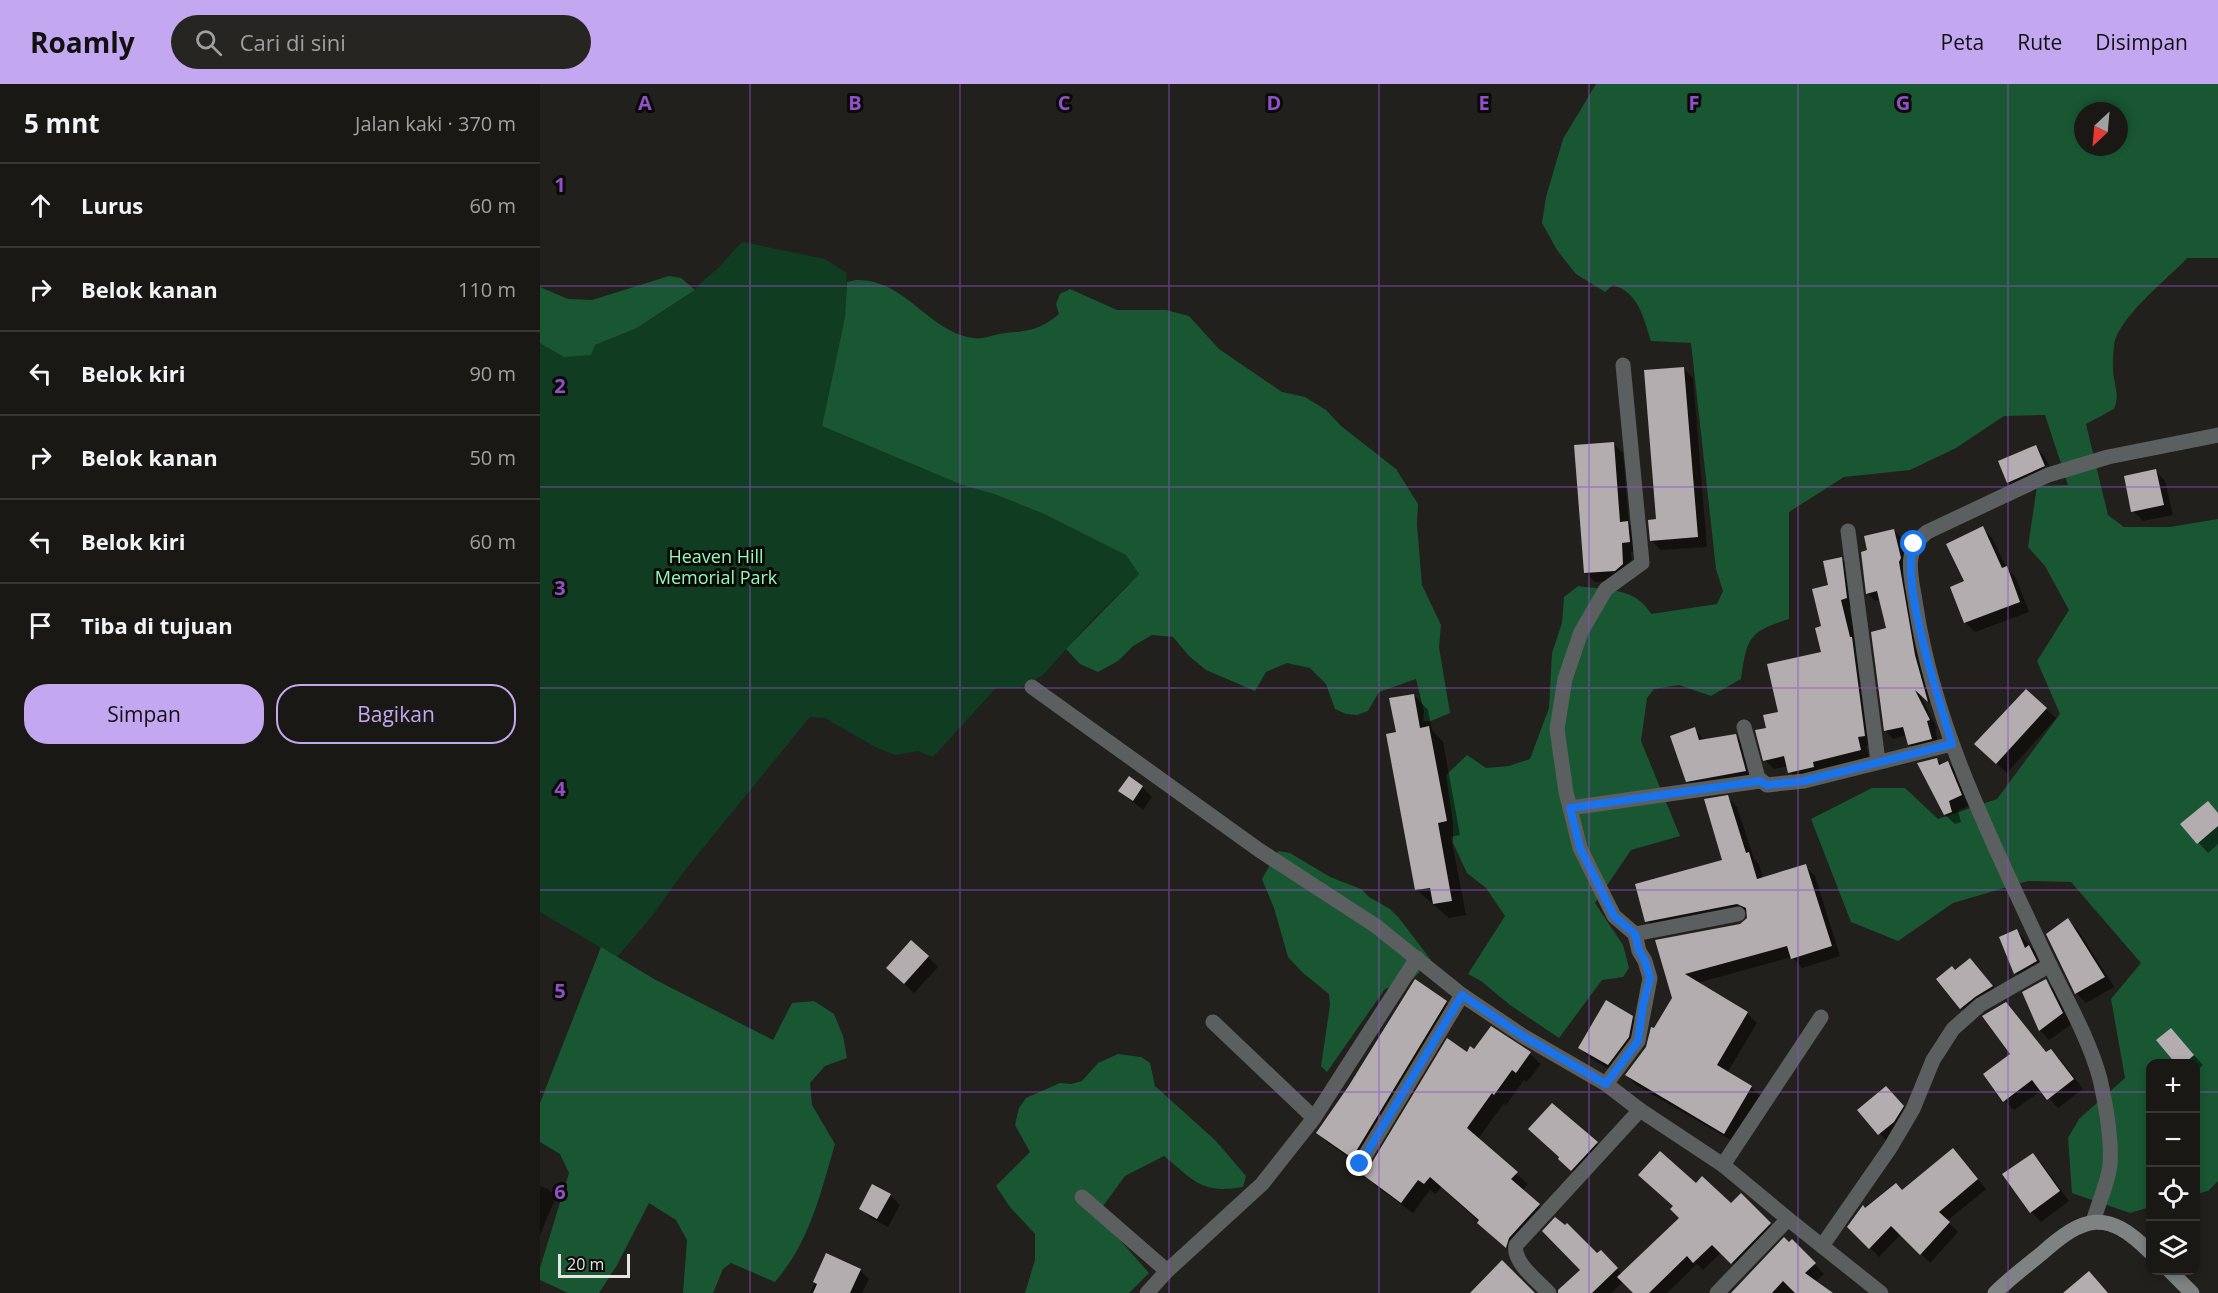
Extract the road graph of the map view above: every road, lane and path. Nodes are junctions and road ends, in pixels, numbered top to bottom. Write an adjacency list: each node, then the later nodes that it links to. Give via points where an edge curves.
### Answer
1 (1623, 366): 9 (street, via 1642,564 1606,589 1581,632 1565,679 1557,729)
2 (2218, 435): 6 (street, via 2108,457 2048,475 1927,532 1914,544 1910,565 1920,632)
3 (1848, 531): 7 (street)
4 (1032, 687): 12 (street)
5 (1744, 727): 8 (street)
6 (1952, 744): 7 (street); 13 (street)
7 (1878, 761): 8 (street, via 1804,781 1767,785)
8 (1760, 781): 9 (street)
9 (1570, 808): 11 (street, via 1580,848 1614,916)
10 (1738, 914): 11 (street)
11 (1635, 934): 17 (street, via 1650,978 1638,1041)
12 (1417, 958): 14 (street); 19 (street)
13 (2050, 965): 24 (street, via 2086,1040 2100,1080 2110,1166); 25 (street, via 1980,1005 1953,1029 1933,1060 1913,1109 1890,1148)
14 (1462, 995): 17 (street); 20 (street)
15 (1821, 1017): 21 (street)
16 (1213, 1022): 19 (street)
17 (1606, 1084): 18 (street)
18 (1640, 1110): 21 (street); 30 (street, via 1516,1245 1518,1259)
19 (1314, 1118): 27 (street, via 1262,1184)
20 (1360, 1164)
21 (1724, 1165): 23 (street)
22 (1082, 1197): 27 (street)
23 (1788, 1219): 25 (street); 31 (street)
24 (2093, 1221): 26 (main road, via 2123,1230); 33 (main road, via 2066,1232)
25 (1822, 1246): 32 (street)
26 (2146, 1248)
27 (1167, 1271): 29 (street)
28 (2174, 1275): 34 (main road)
29 (1147, 1293)
30 (1550, 1293)
31 (1717, 1293)
32 (1881, 1293)
33 (1995, 1293)
34 (2192, 1293)

